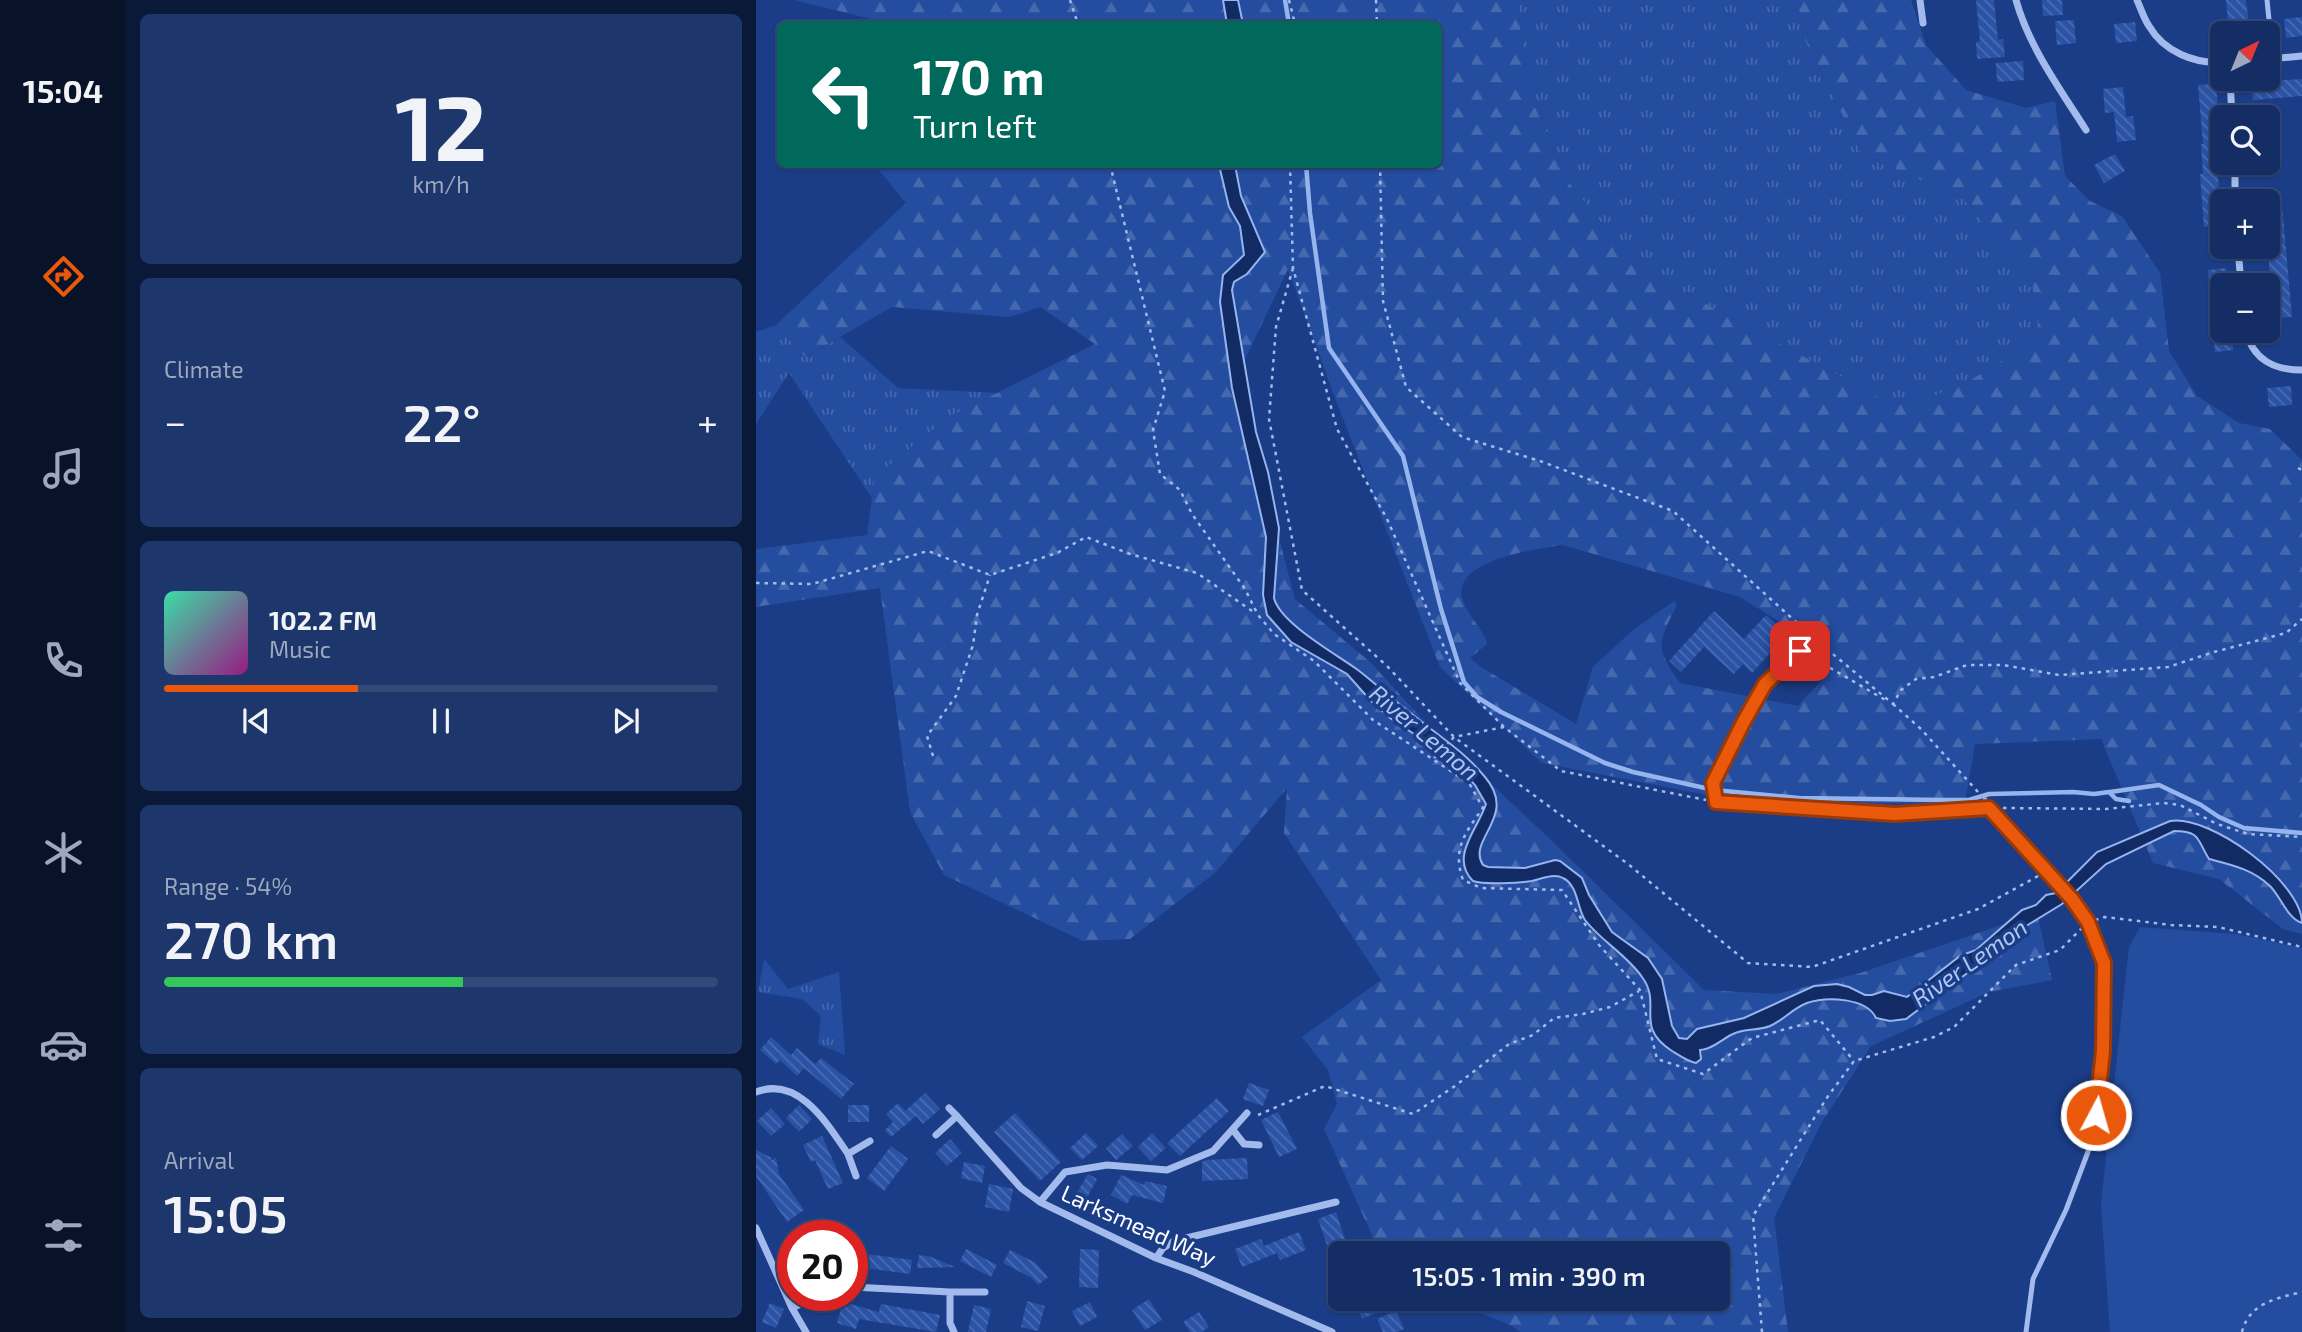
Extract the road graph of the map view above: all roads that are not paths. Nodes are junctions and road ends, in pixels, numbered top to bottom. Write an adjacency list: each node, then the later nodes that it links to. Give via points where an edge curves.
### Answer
1 (1920, 0): 6 (street)
2 (2016, 0): 10 (street, via 2049,72)
3 (2137, 0): 9 (street, via 2149,28 2173,50)
4 (2267, 0): 5 (lane)
5 (2268, 21)
6 (1923, 23)
7 (2302, 56): 8 (street)
8 (2280, 58)
9 (2210, 63)
10 (2086, 130)
11 (2250, 343): 12 (street, via 2260,357 2285,370)
12 (2302, 370)
13 (1800, 651): 15 (lane, via 1765,684 1744,721 1713,783 1716,802 1895,814)
14 (1985, 800): 15 (lane)
15 (1989, 808): 38 (lane, via 2072,899 2088,922 2104,963 2103,1051 2094,1136 2033,1279)
16 (756, 1092): 24 (street, via 780,1089 794,1094 823,1117)
17 (948, 1108): 19 (street, Larksmead Way)
18 (1246, 1115): 20 (street)
19 (957, 1116): 21 (street); 26 (street, Larksmead Way, via 1021,1188)
20 (1233, 1130): 23 (street, via 1244,1144); 26 (street, via 1213,1151 1167,1170 1107,1165 1065,1172)
21 (936, 1135)
22 (870, 1140): 24 (street)
23 (1259, 1145)
24 (848, 1154): 25 (street)
25 (856, 1176)
26 (1040, 1202): 29 (street, Larksmead Way)
27 (1336, 1202): 29 (street, via 1174,1241)
28 (756, 1228): 30 (street)
29 (1156, 1258): 37 (street, Larksmead Way)
30 (777, 1275)
31 (868, 1288): 33 (street)
32 (985, 1292): 33 (street)
33 (950, 1293): 36 (street)
34 (794, 1311): 35 (street)
35 (806, 1332)
36 (954, 1332)
37 (1332, 1332)
38 (2026, 1332)

